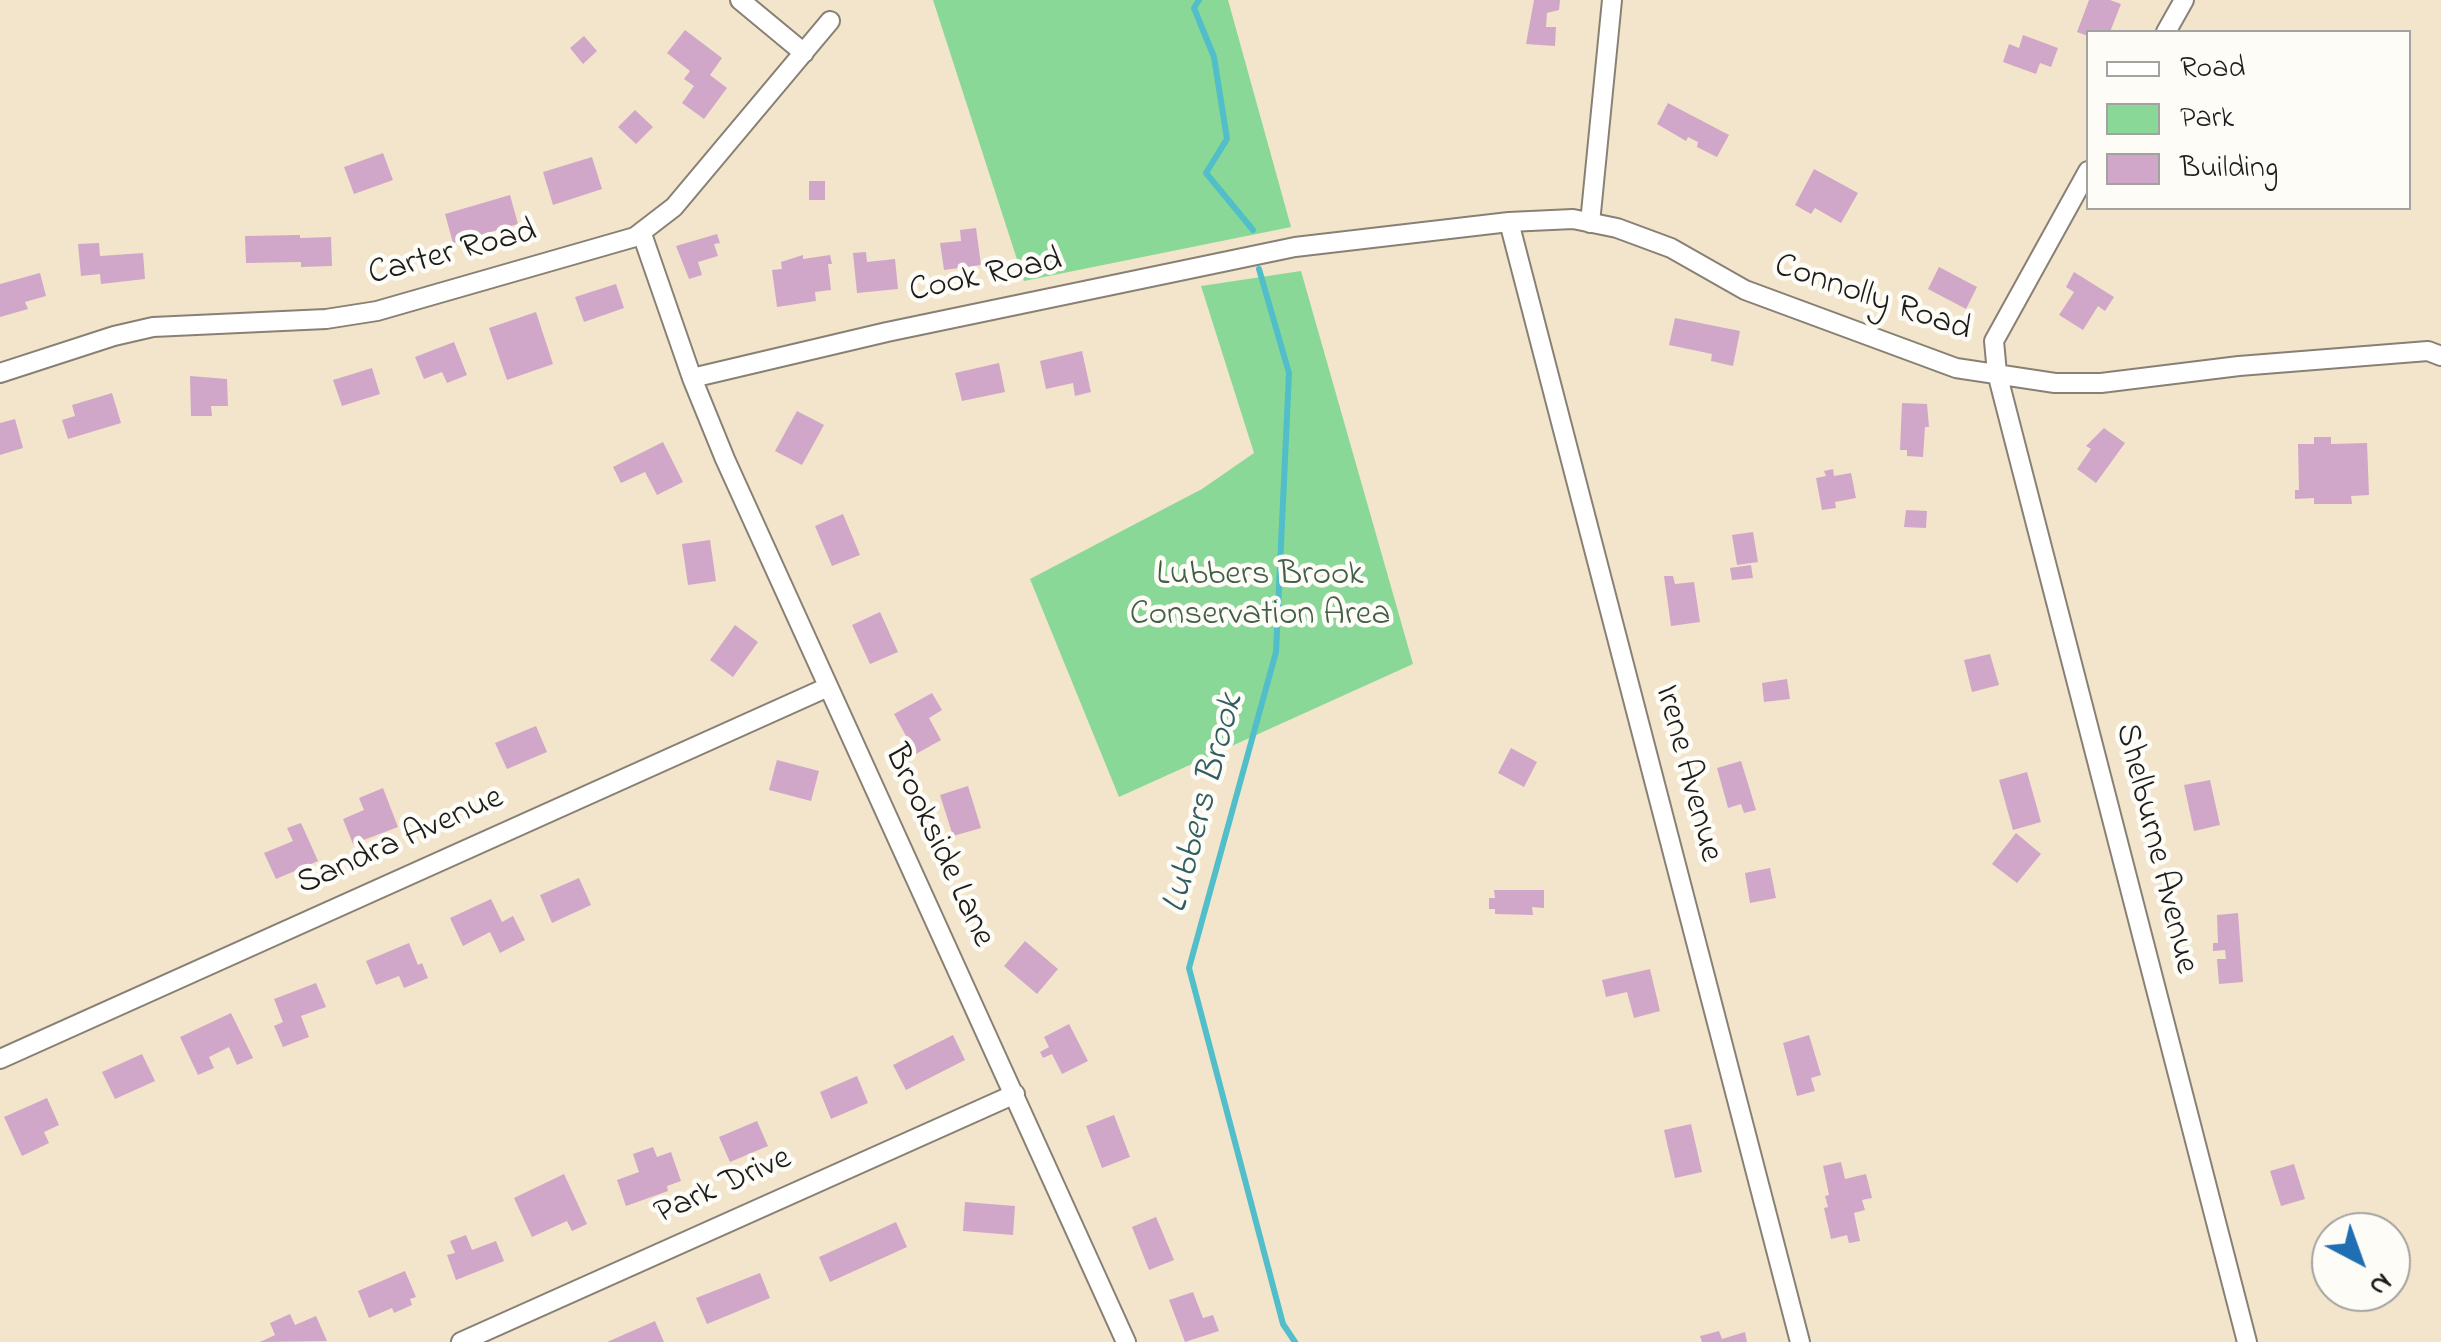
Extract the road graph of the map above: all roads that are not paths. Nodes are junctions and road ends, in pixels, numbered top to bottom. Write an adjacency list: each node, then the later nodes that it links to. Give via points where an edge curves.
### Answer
1 (740, 0): 6 (street)
2 (1612, 0): 9 (street)
3 (2184, 0): 5 (street)
4 (830, 22): 6 (street, Carter Road)
5 (2167, 30)
6 (804, 53): 10 (street, Carter Road, via 674,207)
7 (2086, 176): 14 (street, via 1994,341)
8 (1509, 222): 9 (street, Connolly Road); 11 (street, Connolly Road); 21 (street, Irene Avenue)
9 (1590, 223): 14 (street, Connolly Road, via 1671,248 1745,290 1880,342 1956,368)
10 (642, 234): 13 (street, Carter Road, via 366,313 153,327); 15 (street, Brookside Lane)
11 (1295, 248): 15 (street, Cook Road)
12 (2441, 356): 14 (street, Connolly Road, via 2428,351 2296,361 2102,382 2055,383)
13 (0, 373)
14 (1997, 373): 22 (street, Shelburne Avenue)
15 (692, 378): 16 (street, Brookside Lane)
16 (828, 687): 17 (street, Sandra Avenue); 18 (street, Brookside Lane)
17 (0, 1059)
18 (1015, 1094): 19 (street, Park Drive); 20 (street, Brookside Lane)
19 (460, 1342)
20 (1126, 1342)
21 (1800, 1342)
22 (2248, 1342)

